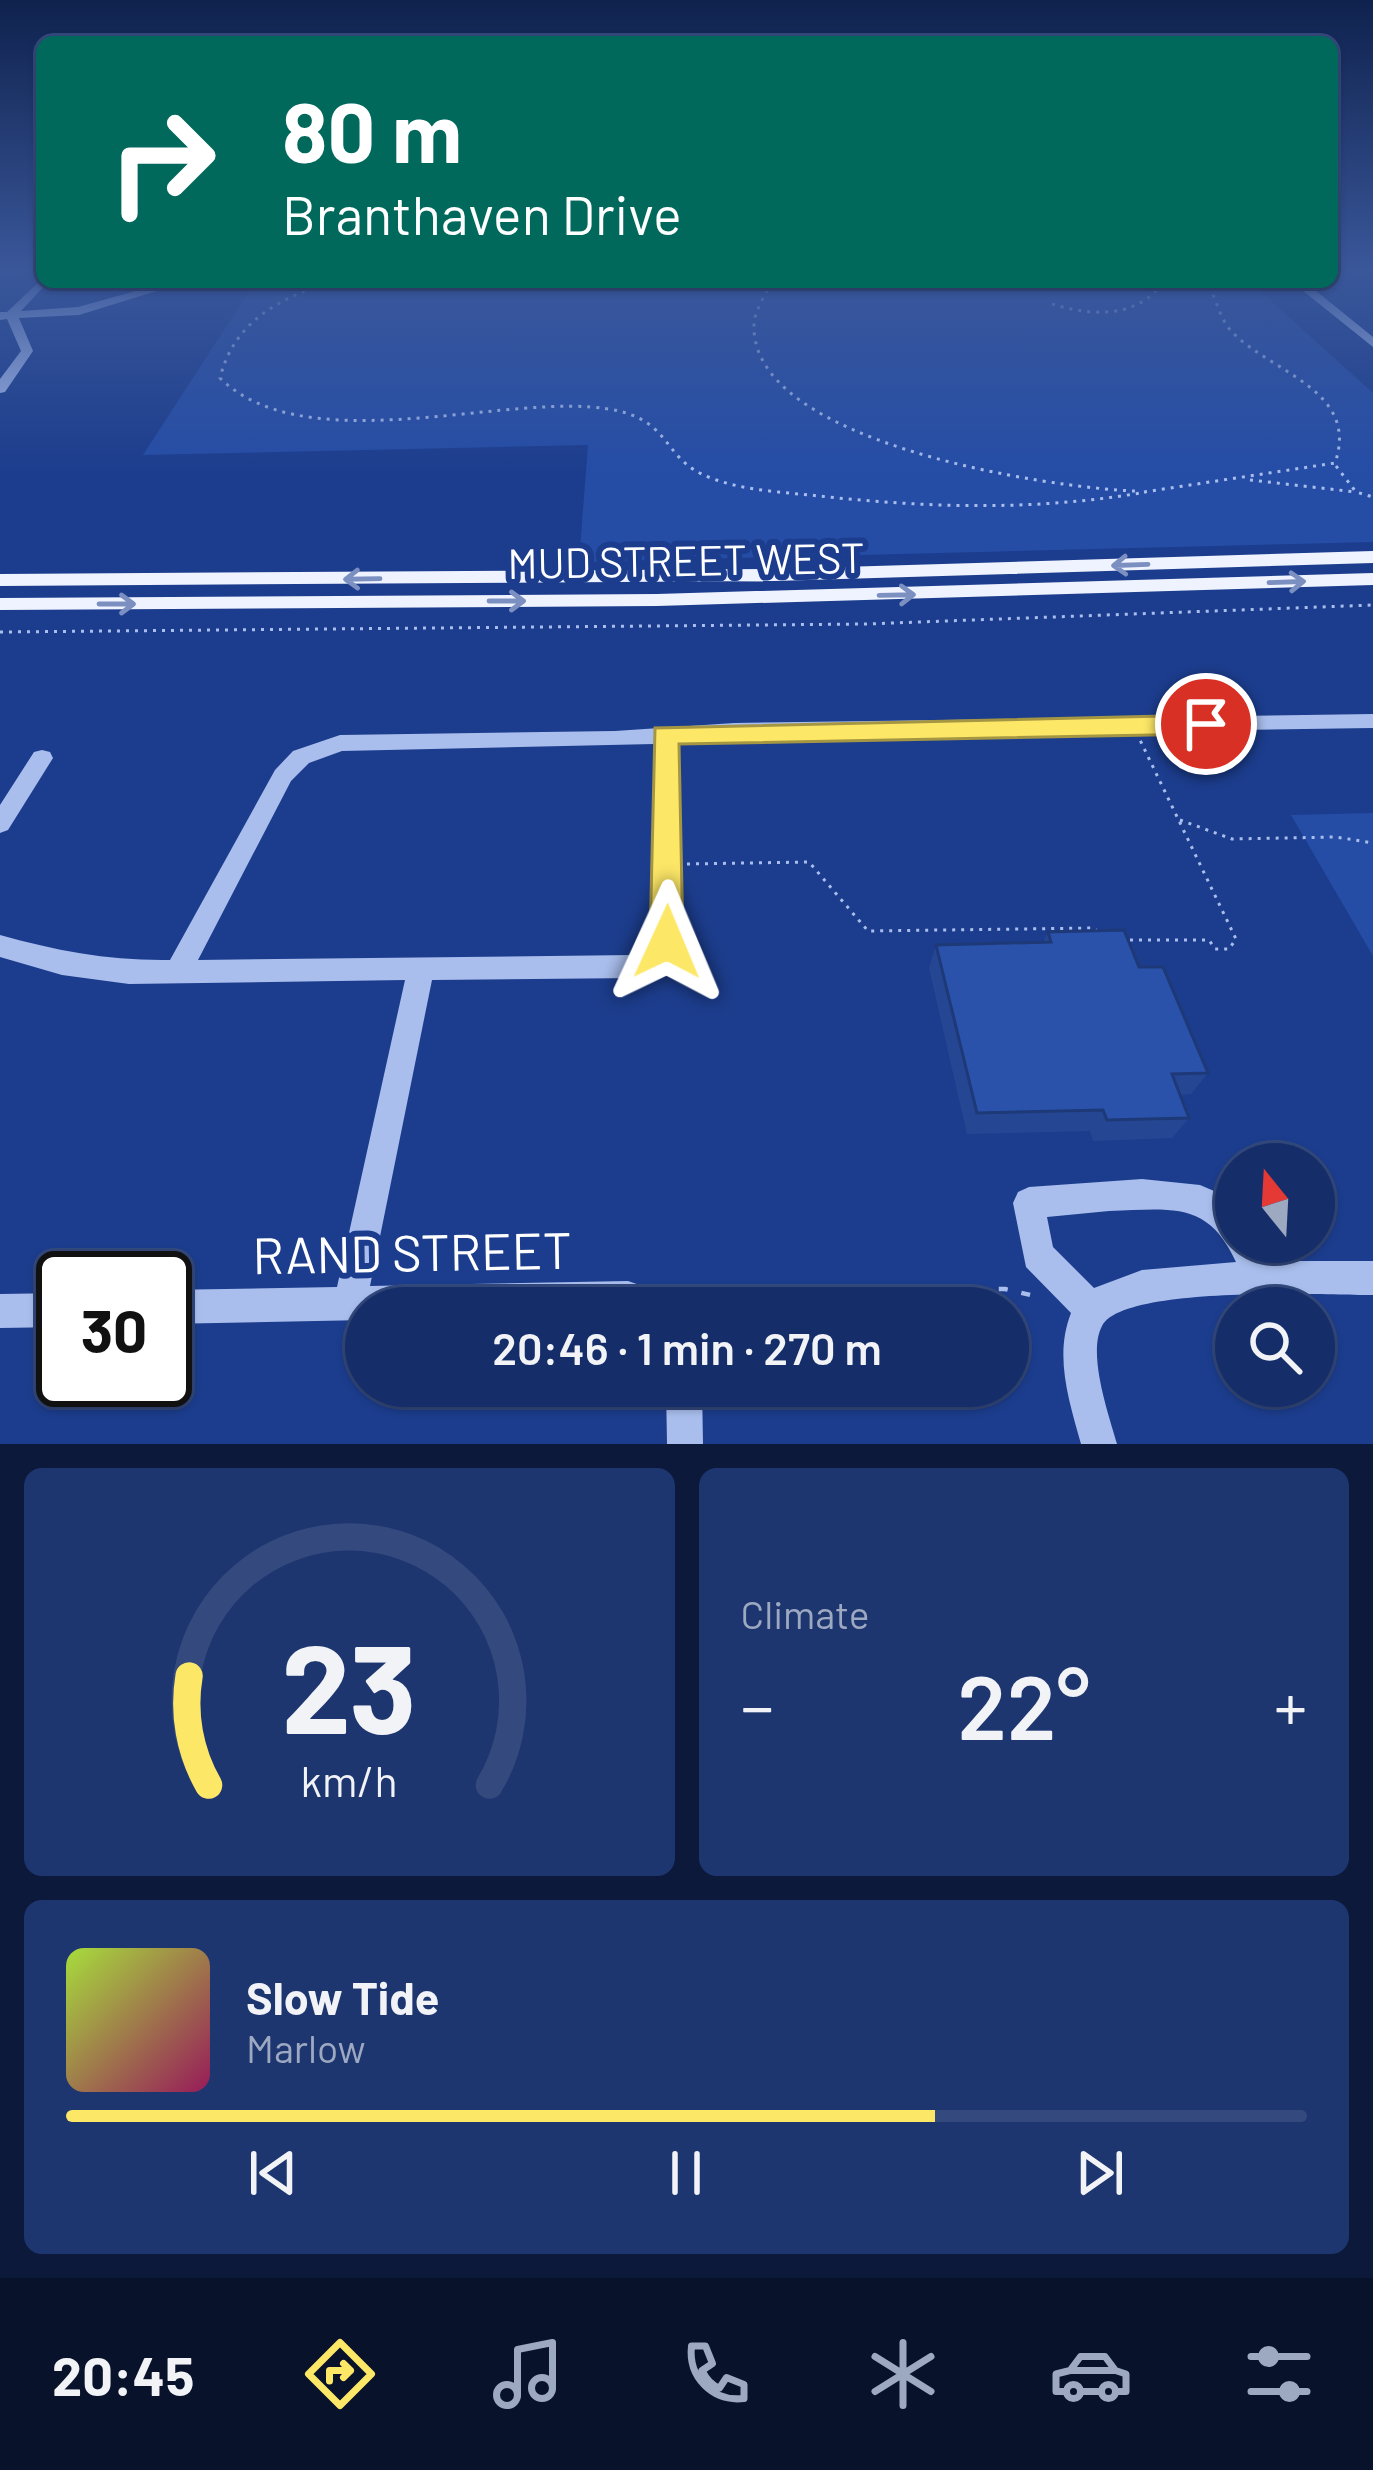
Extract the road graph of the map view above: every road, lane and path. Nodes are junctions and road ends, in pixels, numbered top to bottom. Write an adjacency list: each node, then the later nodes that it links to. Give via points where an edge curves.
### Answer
1 (20, 338): 5 (street, via 27,351)
2 (240, 338): 12 (path, via 220,378 231,393 268,410 330,418 603,408 651,422 696,472 760,490 931,504)
3 (755, 338): 8 (path, via 790,392 868,436 1019,481)
4 (1241, 338): 6 (path, via 1313,382 1334,406 1348,437)
5 (0, 389)
6 (1334, 463): 7 (path); 10 (path)
7 (1248, 480): 9 (path); 10 (path)
8 (1071, 486): 9 (path); 12 (path)
9 (1146, 492): 12 (path)
10 (1356, 492): 11 (path)
11 (1373, 497)
12 (1080, 500)
13 (1373, 557): 15 (main road, MUD STREET WEST, one-way to 15, via 773,575)
14 (1373, 579): 16 (main road, MUD STREET WEST, one-way to 14, via 657,600)
15 (0, 580)
16 (0, 604)
17 (1373, 605): 18 (path, via 866,624)
18 (0, 632)
19 (1373, 721): 20 (street)
20 (1133, 725): 21 (street); 23 (path)
21 (664, 735): 26 (street); 31 (street, via 325,746 283,776)
22 (42, 758): 24 (street)
23 (1179, 819): 25 (path, via 1232,839); 28 (path, via 1235,943 1215,949 1209,940)
24 (0, 824)
25 (1373, 844)
26 (668, 864): 27 (path, via 809,862 868,931 1094,928); 30 (street, via 667,942 638,966)
27 (1106, 940)
28 (1127, 940)
29 (0, 946): 31 (street, via 62,964)
30 (421, 968): 31 (street); 36 (street)
31 (178, 971)
32 (1215, 1207): 41 (street, via 1168,1194 1030,1203 1038,1255)
33 (1254, 1263): 35 (street)
34 (1373, 1278): 35 (street)
35 (1262, 1280): 41 (street, via 1166,1281 1117,1292)
36 (353, 1287)
37 (1029, 1295): 38 (path)
38 (1048, 1299)
39 (345, 1303): 40 (street, RAND STREET)
40 (192, 1306)
41 (1091, 1309): 46 (street, via 1082,1340 1085,1393)
42 (36, 1310): 43 (street)
43 (0, 1311)
44 (684, 1407): 45 (street)
45 (685, 1444)
46 (1099, 1444)

